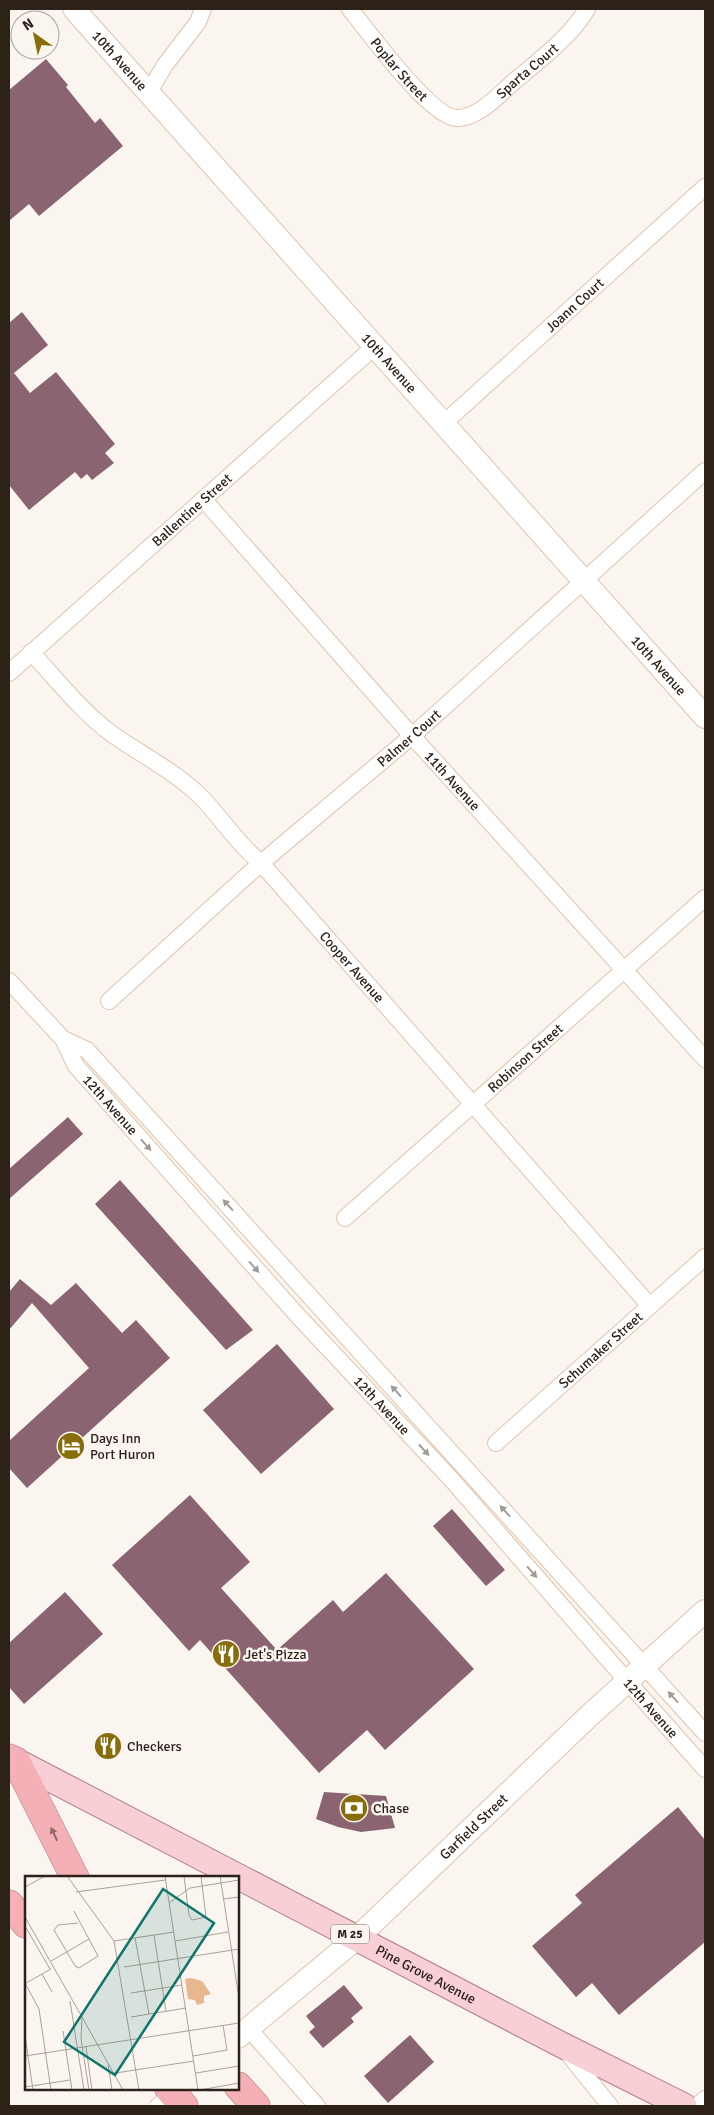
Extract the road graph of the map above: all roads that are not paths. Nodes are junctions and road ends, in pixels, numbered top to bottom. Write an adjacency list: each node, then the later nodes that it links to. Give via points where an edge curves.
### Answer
1 (74, 9): 5 (street, 10th Avenue)
2 (203, 9): 5 (street, via 198,22)
3 (350, 9): 6 (street, Poplar Street, via 416,90 434,107)
4 (587, 9): 6 (street, Sparta Court, via 573,28 480,110)
5 (149, 92): 8 (street, 10th Avenue)
6 (456, 119)
7 (705, 188): 9 (street, Joann Court)
8 (374, 347): 9 (street, 10th Avenue); 11 (street, Ballentine Street)
9 (444, 423): 12 (street, 10th Avenue)
10 (705, 471): 12 (street, Palmer Court)
11 (204, 500): 13 (street, Ballentine Street); 16 (street, 11th Avenue)
12 (584, 581): 15 (street, 10th Avenue); 16 (street, Palmer Court)
13 (32, 652): 14 (street, Ballentine Street); 17 (street, Cooper Avenue, via 91,717 198,794 247,853)
14 (9, 673)
15 (705, 717)
16 (412, 736): 17 (street, Palmer Court); 19 (street, 11th Avenue)
17 (261, 863): 21 (street, Palmer Court); 24 (street, Cooper Avenue)
18 (705, 898): 19 (street, Robinson Street)
19 (625, 970): 23 (street, 11th Avenue); 24 (street, Robinson Street)
20 (9, 981): 22 (street, 12th Avenue)
21 (109, 1000)
22 (64, 1039): 30 (street, 12th Avenue, one-way to 22, via 87,1050); 31 (street, 12th Avenue, one-way to 31, via 76,1066 298,1316 452,1480)
23 (705, 1059)
24 (472, 1104): 25 (street, Robinson Street); 27 (street, Cooper Avenue)
25 (344, 1218)
26 (705, 1257): 27 (street, Schumaker Street)
27 (650, 1306): 28 (street, Schumaker Street)
28 (496, 1443)
29 (705, 1611): 30 (street, Garfield Street)
30 (644, 1666): 31 (street, Garfield Street); 32 (street, 12th Avenue, one-way to 30)
31 (627, 1681): 34 (street, 12th Avenue); 40 (street, Garfield Street)
32 (705, 1733)
33 (12, 1760): 35 (highway, one-way to 33); 36 (main road, Pine Grove Avenue / M 25)
34 (705, 1769)
35 (74, 1876)
36 (237, 1876)
37 (239, 1877): 40 (main road, Pine Grove Avenue / M 25)
38 (9, 1904): 39 (highway)
39 (25, 1923)
40 (357, 1938): 41 (street, Garfield Street); 42 (main road, Pine Grove Avenue / M 25)
41 (243, 2033): 46 (street)
42 (560, 2044): 47 (street); 48 (main road, Pine Grove Avenue / M 25)
43 (239, 2087): 45 (highway)
44 (705, 2099): 49 (street)
45 (256, 2106)
46 (317, 2106)
47 (610, 2106)
48 (684, 2106)
49 (697, 2106)

